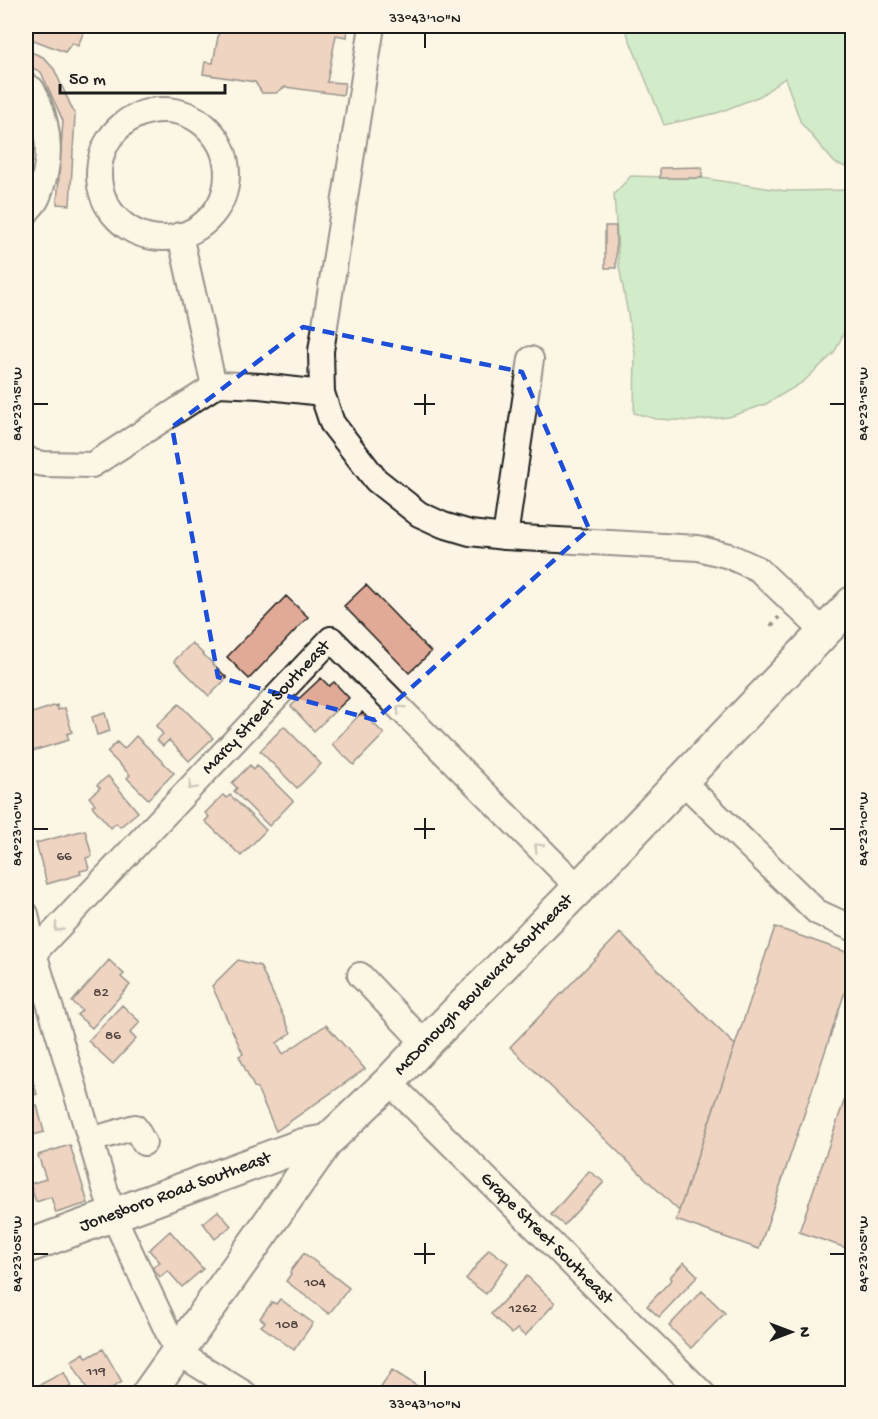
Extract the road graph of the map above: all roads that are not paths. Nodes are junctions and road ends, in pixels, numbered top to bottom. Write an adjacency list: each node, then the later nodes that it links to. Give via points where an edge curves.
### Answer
1 (372, 26): 7 (street, via 321,351)
2 (26, 86): 3 (street, via 40,103 49,154 37,201)
3 (26, 213)
4 (180, 235): 4 (street, via 146,236 123,225 111,212 99,185 100,162 108,139 122,123 142,112 167,109 188,114 209,128 220,142 226,161 225,190 213,214 192,232); 6 (street)
5 (531, 359): 9 (street)
6 (214, 386): 7 (street); 8 (street, via 92,465 44,464)
7 (322, 393): 9 (street, via 332,423 376,480 391,493 442,525)
8 (26, 458)
9 (505, 537): 11 (street, via 698,548 729,556 758,569)
10 (852, 603): 11 (main road, McDonough Boulevard Southeast)
11 (825, 633): 12 (main road, McDonough Boulevard Southeast)
12 (682, 781): 13 (main road, McDonough Boulevard Southeast); 15 (street, via 817,912)
13 (579, 888): 16 (street, Marcy Street Southeast, one-way to 16, via 331,639); 18 (main road, McDonough Boulevard Southeast)
14 (26, 916): 16 (street)
15 (852, 928)
16 (34, 953): 20 (street)
17 (360, 975): 18 (street)
18 (425, 1044): 19 (main road, McDonough Boulevard Southeast)
19 (389, 1082): 21 (main road, McDonough Boulevard Southeast); 28 (street, Grape Street Southeast)
20 (91, 1140): 22 (street, via 135,1127); 23 (street)
21 (327, 1142): 23 (main road, Jonesboro Road Southeast, via 303,1145); 25 (main road, McDonough Boulevard Southeast)
22 (144, 1143)
23 (113, 1215): 24 (main road, Jonesboro Road Southeast); 25 (street)
24 (26, 1247)
25 (177, 1352): 26 (main road, McDonough Boulevard Southeast); 27 (street)
26 (148, 1394)
27 (245, 1394)
28 (703, 1394)

